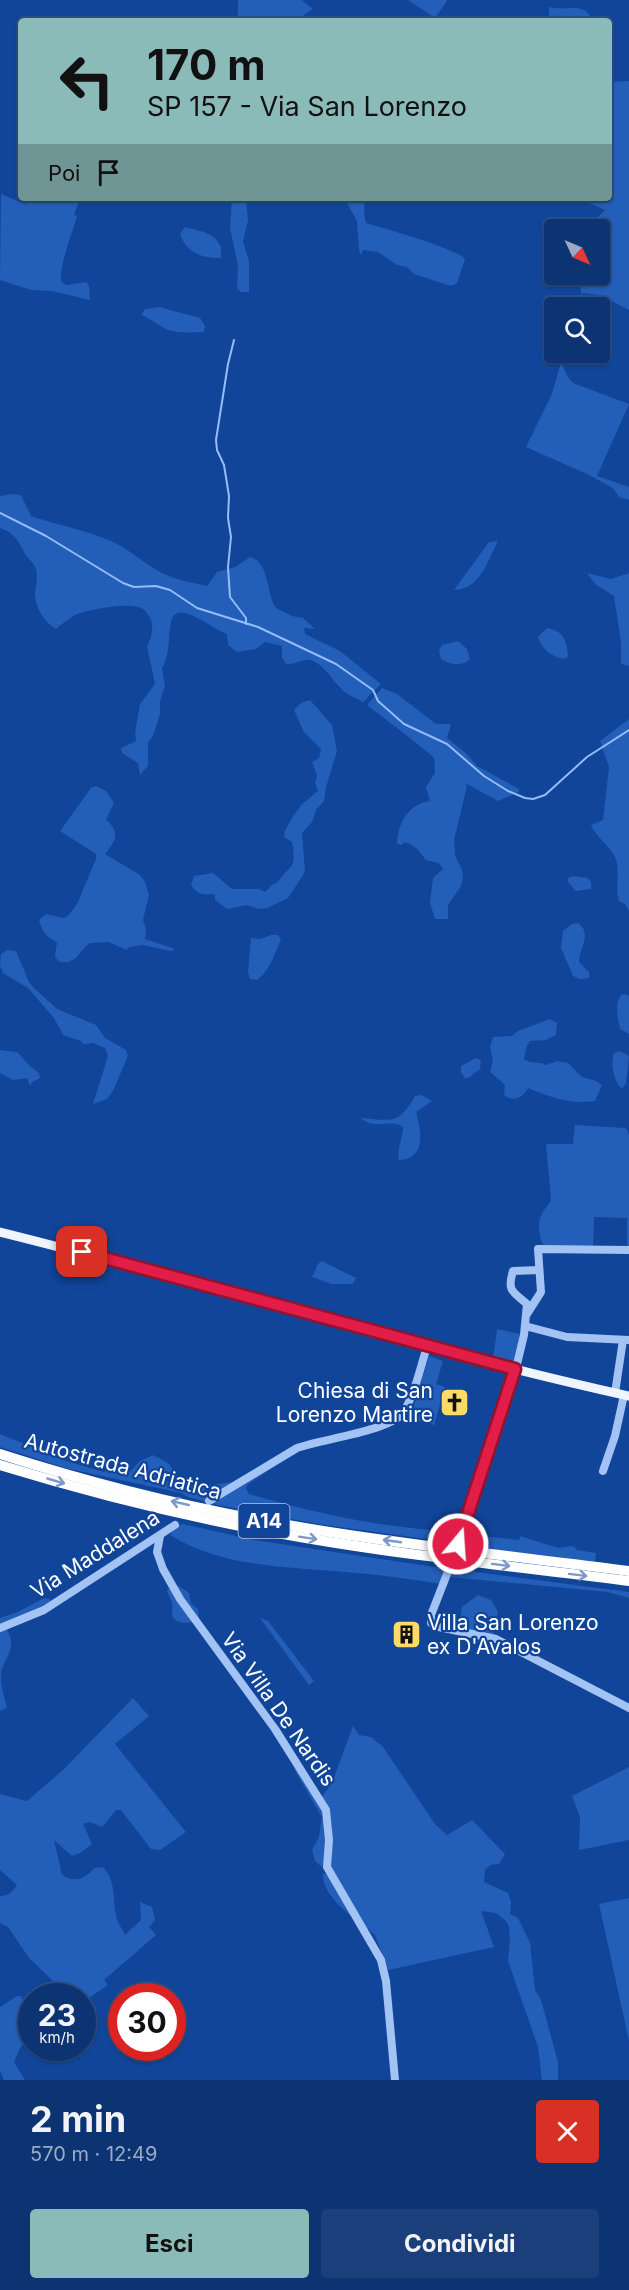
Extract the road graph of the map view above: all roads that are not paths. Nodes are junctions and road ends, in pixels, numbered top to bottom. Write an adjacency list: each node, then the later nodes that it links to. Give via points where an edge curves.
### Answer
1 (0, 1232): 7 (main road)
2 (629, 1250): 3 (street, via 538,1249)
3 (539, 1270): 4 (street, via 541,1292); 4 (street, via 513,1271 509,1283 510,1289 527,1304)
4 (526, 1315): 5 (street)
5 (525, 1326): 6 (street, via 567,1337); 8 (street)
6 (626, 1340): 9 (street)
7 (427, 1347): 8 (main road); 13 (street, via 409,1402 398,1419 297,1448)
8 (515, 1369): 9 (main road); 16 (street)
9 (623, 1394): 12 (street)
10 (0, 1454): 18 (highway, Autostrada Adriatica / A14, one-way to 10, via 264,1521 120,1488)
11 (0, 1465): 19 (highway, Autostrada Adriatica / A14, one-way to 19, via 131,1502 277,1533)
12 (603, 1471)
13 (209, 1501)
14 (176, 1524): 15 (street, Via Maddalena)
15 (160, 1536): 20 (street, Via Maddalena, via 44,1610); 22 (street, Via Villa De Nardis, via 158,1552 163,1569 180,1599 275,1729 326,1810 327,1867 381,1960)
16 (458, 1544)
17 (449, 1569): 21 (street, via 431,1616 434,1626 496,1639)
18 (629, 1571)
19 (629, 1581)
20 (0, 1628)
21 (629, 1708)
22 (394, 2080)

